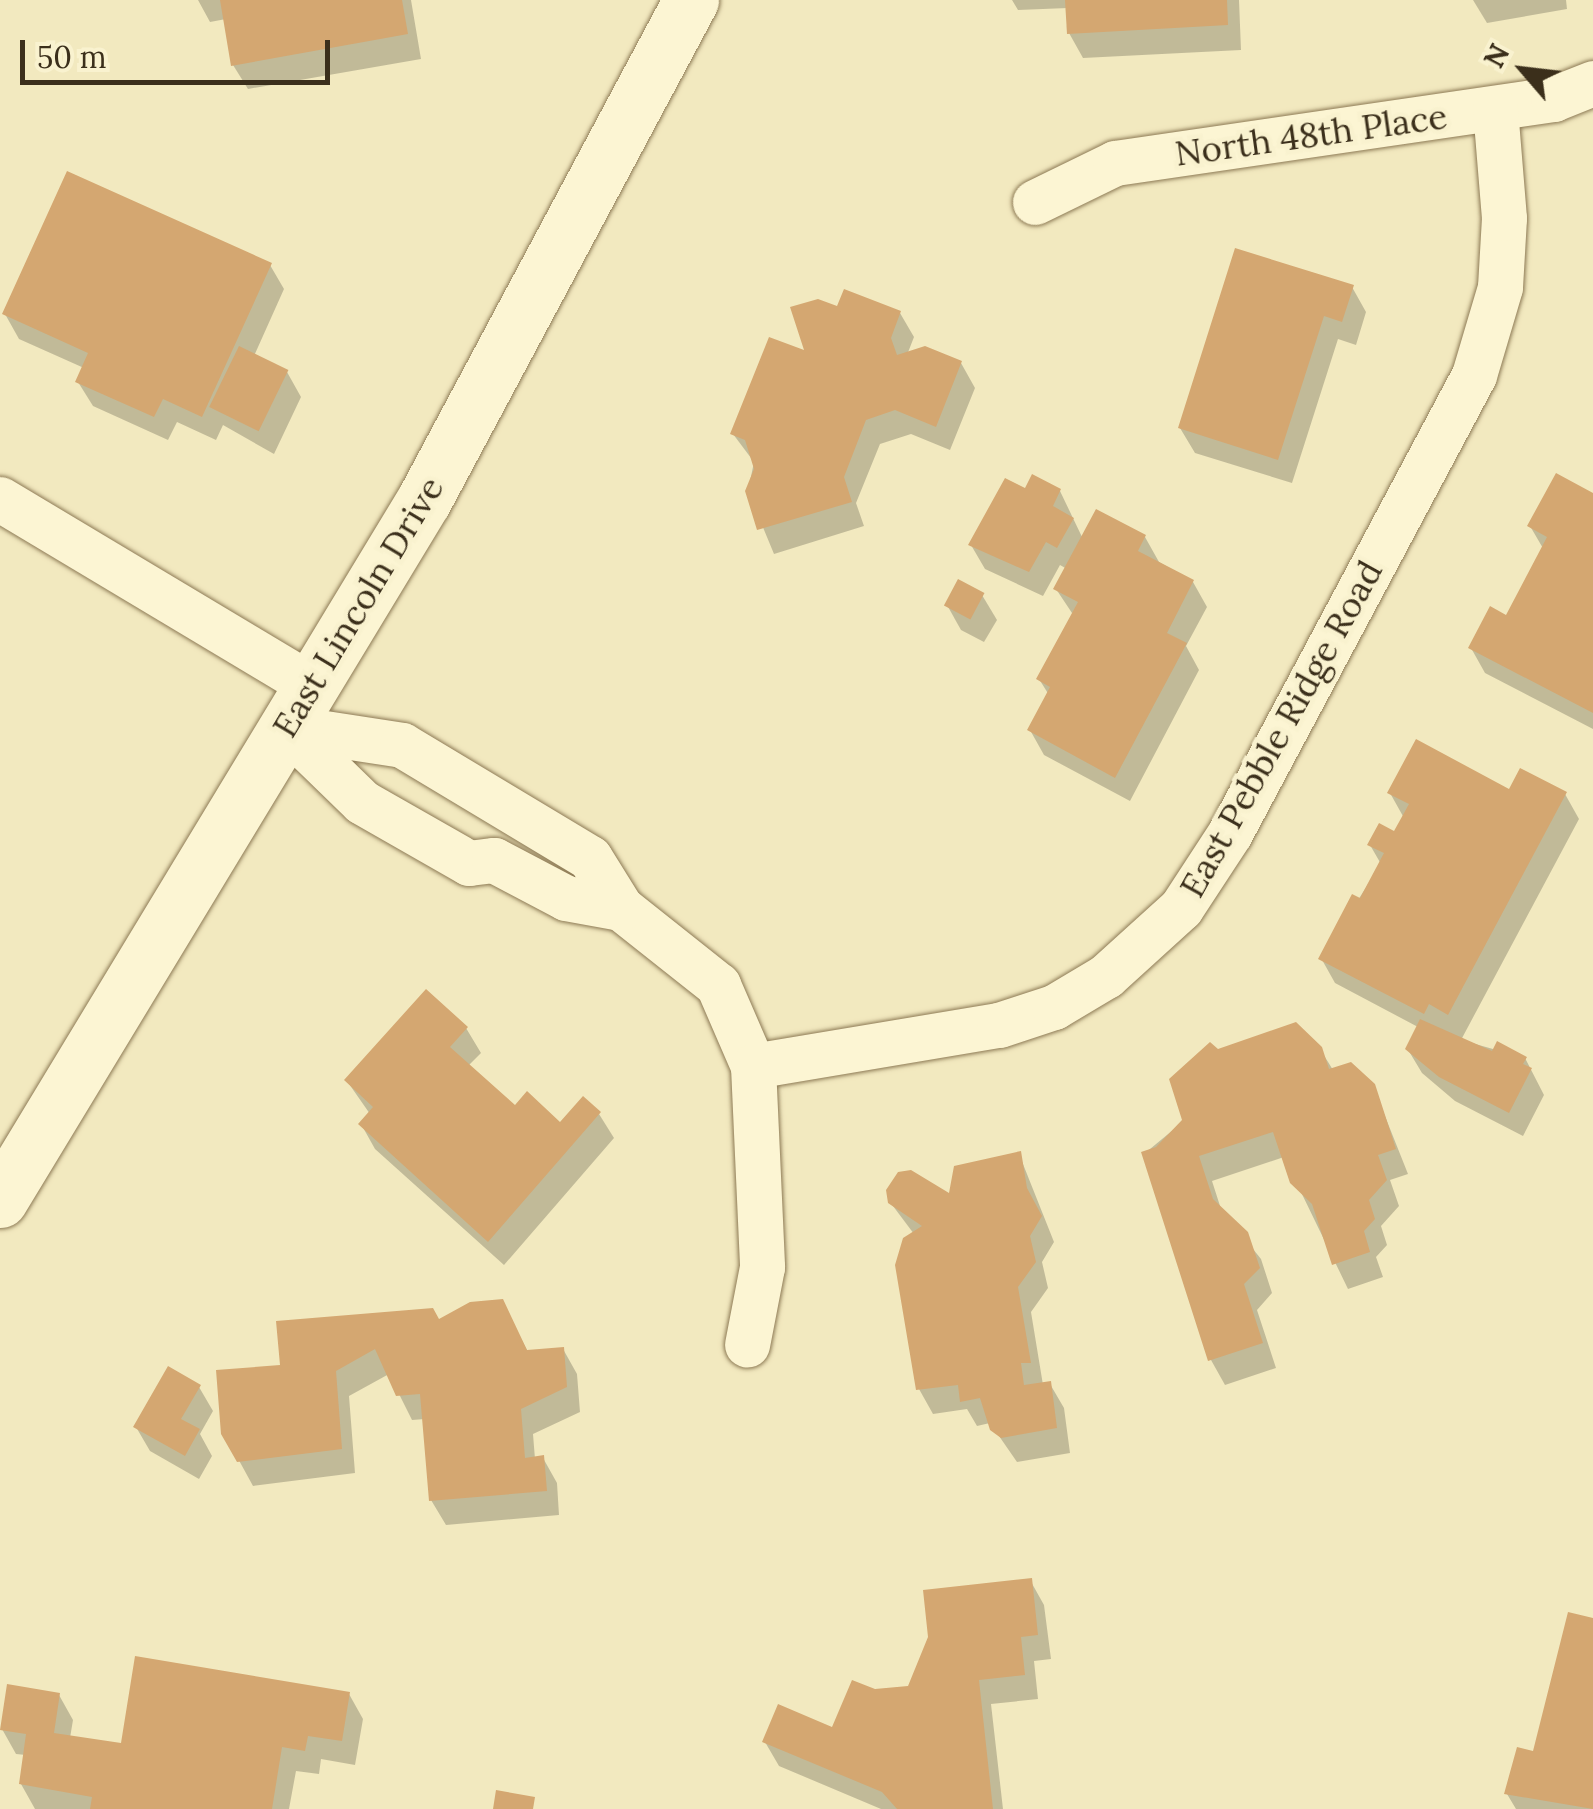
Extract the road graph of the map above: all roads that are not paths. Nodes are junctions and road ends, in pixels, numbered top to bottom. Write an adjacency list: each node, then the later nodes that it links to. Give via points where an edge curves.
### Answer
1 (691, 0): 6 (main road, East Lincoln Drive, via 519,330)
2 (1593, 83): 3 (street, North 48th Place, via 1554,100)
3 (1495, 108): 4 (street, North 48th Place, via 1114,163); 10 (street, East Pebble Ridge Road, via 1504,218 1500,286 1474,374 1230,834 1181,908 1106,976 1054,1007 998,1025)
4 (1035, 202)
5 (0, 499): 6 (street)
6 (298, 706): 7 (street, via 402,745); 8 (street, via 362,802 468,863); 11 (main road, East Lincoln Drive)
7 (521, 816): 8 (street); 9 (street, via 590,858)
8 (494, 860): 9 (street, via 566,898)
9 (621, 908): 10 (street, via 718,984)
10 (752, 1066): 12 (street, via 762,1268)
11 (0, 1200)
12 (747, 1345)

